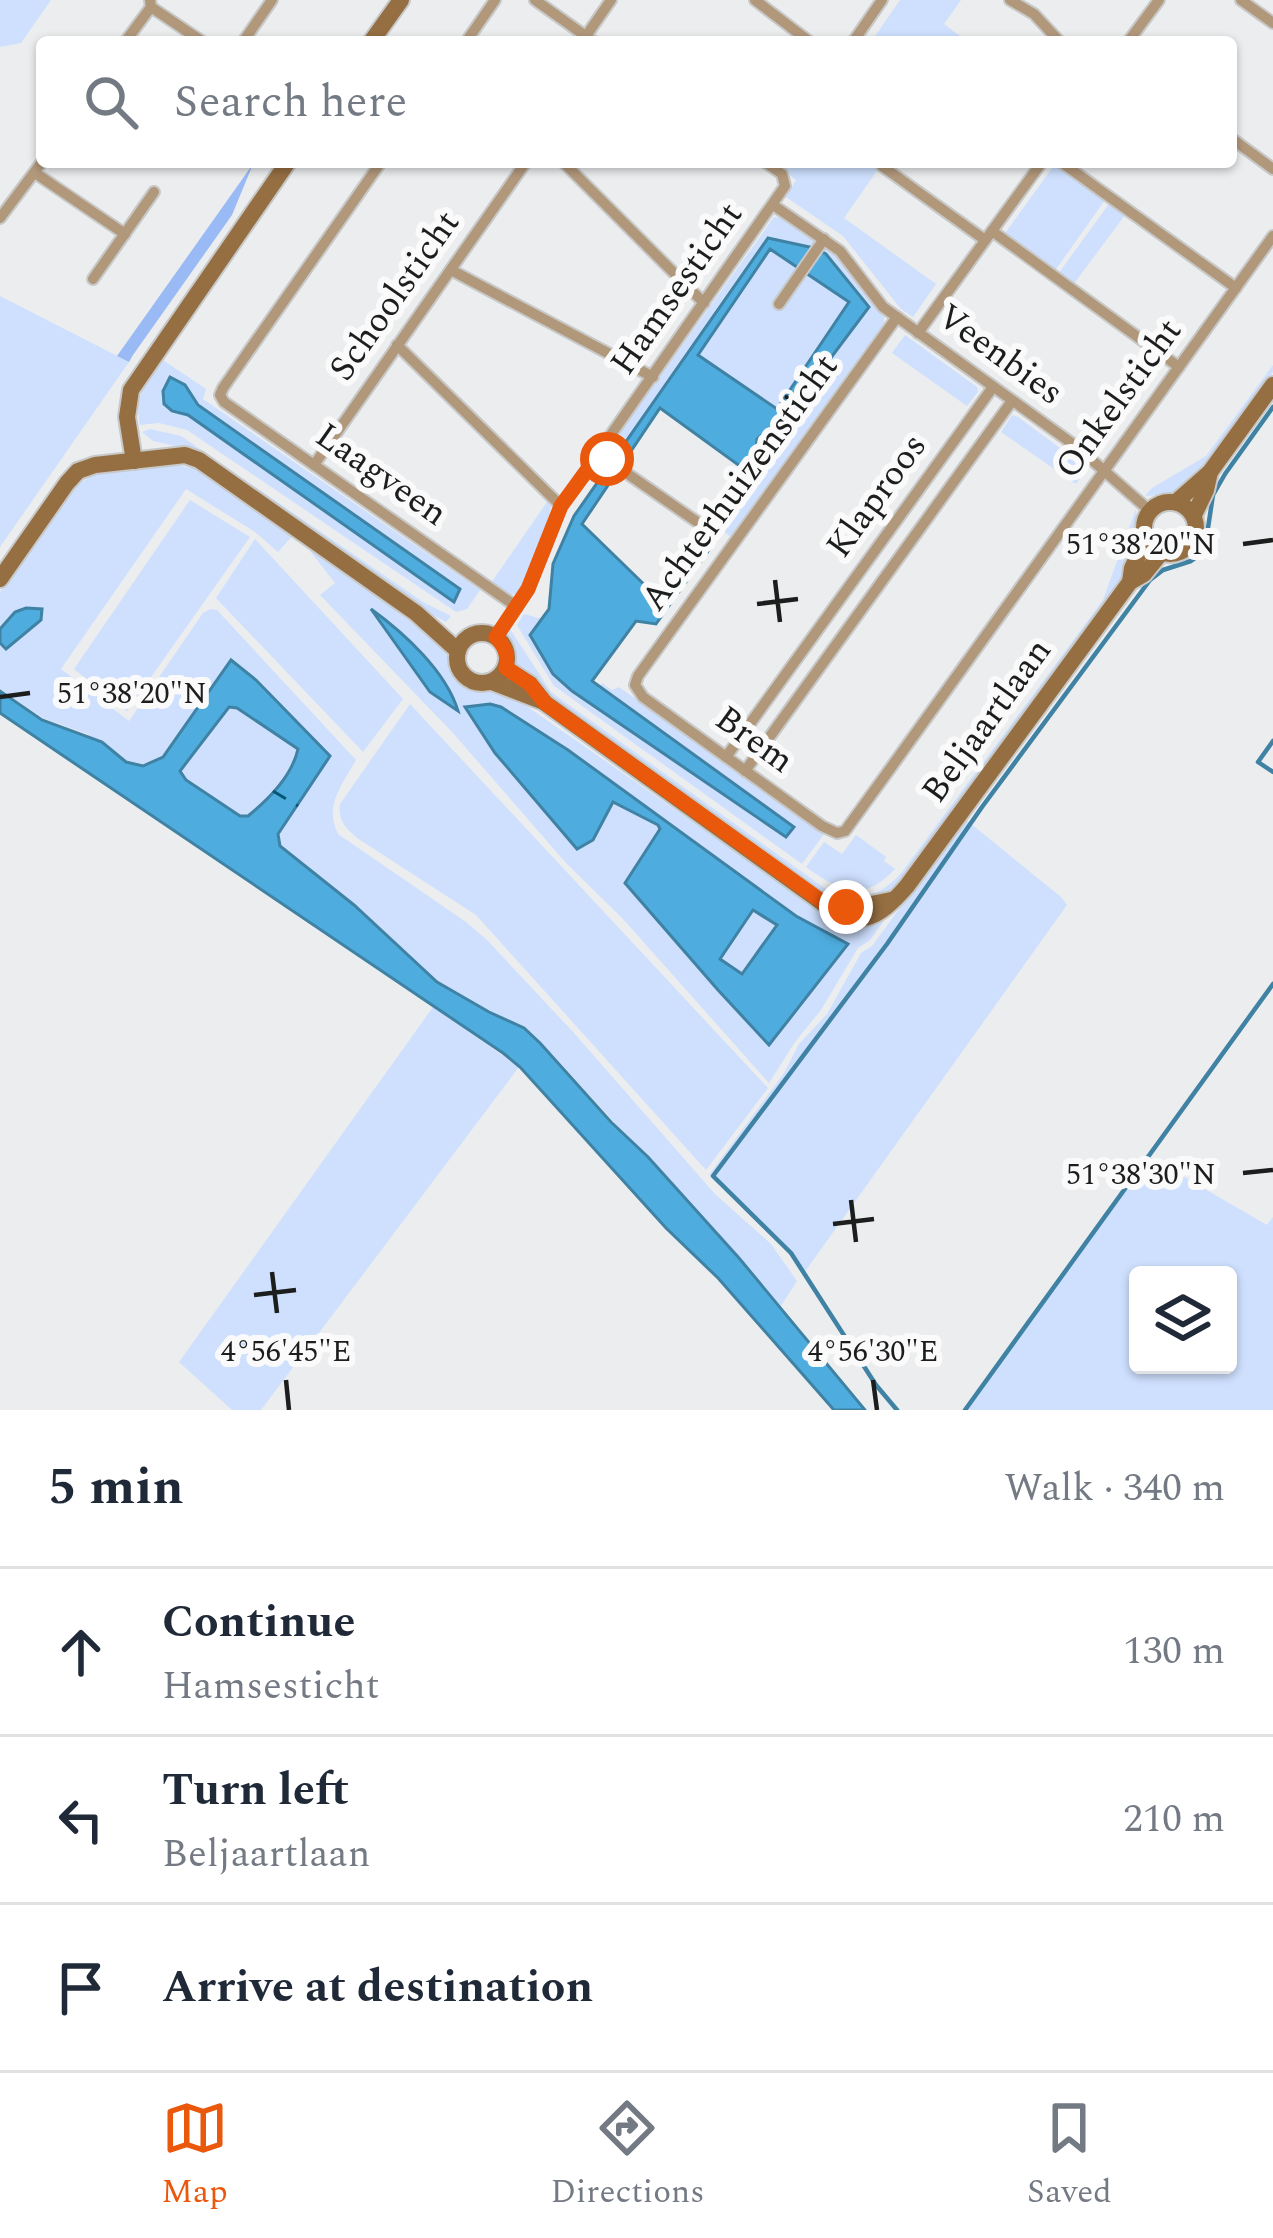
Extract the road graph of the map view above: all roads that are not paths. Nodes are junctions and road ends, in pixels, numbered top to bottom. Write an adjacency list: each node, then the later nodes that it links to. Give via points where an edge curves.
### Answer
1 (272, 0): 15 (street)
2 (401, 0): 16 (street)
3 (495, 0): 17 (street)
4 (535, 0): 18 (street)
5 (611, 0): 19 (street)
6 (755, 0): 20 (street)
7 (882, 0): 21 (street)
8 (1010, 0): 22 (street)
9 (1159, 0): 23 (street)
10 (1241, 0): 12 (street)
11 (151, 3): 13 (street); 14 (street)
12 (1273, 23)
13 (129, 36)
14 (195, 36)
15 (247, 36)
16 (375, 36)
17 (470, 36)
18 (586, 36)
19 (592, 36)
20 (802, 36)
21 (857, 36)
22 (1054, 36)
23 (1132, 36)
24 (1237, 142): 26 (street)
25 (1273, 151): 26 (street)
26 (1269, 166)
27 (39, 168): 38 (street); 39 (street)
28 (284, 168): 57 (street, via 131,391)
29 (377, 168): 58 (street, Laagveen, via 220,395)
30 (522, 168): 43 (street, Schoolsticht)
31 (569, 168): 46 (street)
32 (774, 168): 37 (street, Hamsesticht, via 786,181)
33 (885, 168): 40 (street)
34 (1038, 168): 40 (street)
35 (1068, 168): 45 (street)
36 (154, 192): 39 (street)
37 (773, 205): 42 (street, Veenbies); 46 (street, Hamsesticht)
38 (0, 218)
39 (125, 234): 44 (street)
40 (988, 236): 49 (street); 51 (street)
41 (1273, 236): 45 (street, Onkelsticht)
42 (822, 244): 47 (street); 48 (street, Veenbies, via 840,251)
43 (451, 270): 50 (street, Schoolsticht); 52 (street)
44 (94, 279)
45 (1236, 288): 51 (street, Onkelsticht)
46 (704, 303): 52 (street, Hamsesticht)
47 (779, 304)
48 (896, 317): 49 (street, Veenbies); 74 (street, Achterhuizensticht)
49 (918, 333): 54 (street, Veenbies)
50 (397, 345): 58 (street, Schoolsticht); 62 (street)
51 (1178, 367): 59 (street, Onkelsticht)
52 (652, 377): 56 (street, Hamsesticht)
53 (1273, 385): 60 (street)
54 (993, 387): 55 (street, Veenbies); 75 (street, Klaproos)
55 (1012, 401): 59 (street, Veenbies); 76 (street, Klaproos)
56 (603, 456): 62 (street, Hamsesticht); 65 (street)
57 (134, 460): 68 (street, via 78,471); 72 (street, via 199,460)
58 (314, 465): 70 (street, Laagveen)
59 (1105, 470): 63 (street, Veenbies); 77 (street, Onkelsticht)
60 (1210, 472): 61 (street); 64 (street)
61 (1176, 502): 63 (street); 64 (street)
62 (561, 506): 70 (street, Hamsesticht)
63 (1150, 511): 66 (street)
64 (1194, 515): 67 (street, via 1186,550)
65 (703, 526)
66 (1147, 540): 67 (street); 69 (street, Beljaartlaan)
67 (1161, 553): 69 (street, Beljaartlaan)
68 (0, 579)
69 (1130, 582): 73 (street, Beljaartlaan, via 896,898 876,916 856,919)
70 (517, 608): 71 (street, Hamsesticht)
71 (496, 637): 72 (street, via 476,634); 73 (street, via 508,657)
72 (462, 645): 73 (street, via 461,673 481,684)
73 (499, 675)
74 (635, 685): 75 (street, Brem)
75 (726, 757): 76 (street, Brem)
76 (746, 771): 77 (street, Brem, via 830,831)
77 (844, 831)

